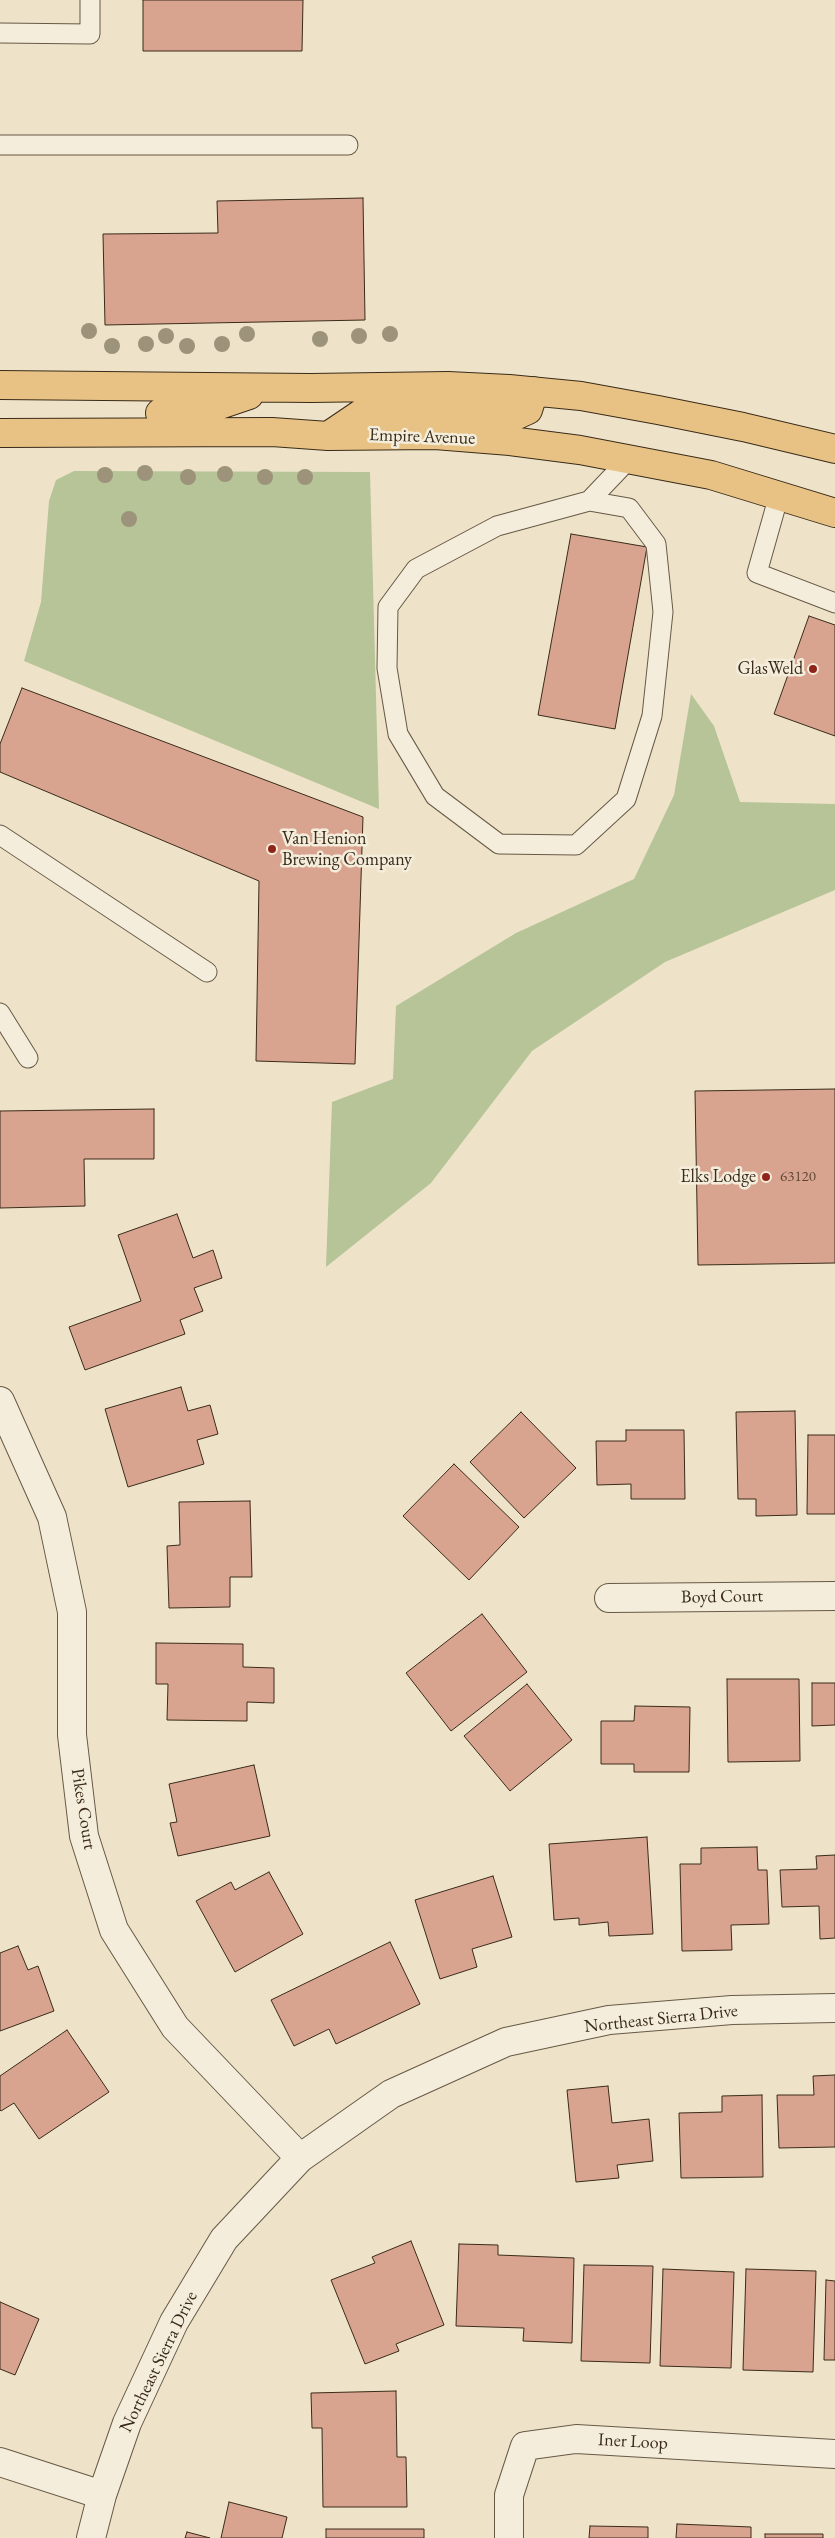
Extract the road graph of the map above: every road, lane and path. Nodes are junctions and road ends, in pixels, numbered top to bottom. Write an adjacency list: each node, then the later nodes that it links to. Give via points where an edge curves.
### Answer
1 (90, 0): 2 (lane, via 90,34)
2 (0, 33)
3 (0, 145): 4 (lane)
4 (348, 145)
5 (0, 385): 6 (highway)
6 (269, 388): 7 (highway, via 448,386); 8 (highway, via 196,413 43,414)
7 (534, 391): 9 (highway, via 528,410 515,416 362,413); 10 (highway, via 658,410)
8 (0, 432): 9 (highway, Empire Avenue, via 272,432)
9 (328, 436): 11 (highway, Empire Avenue, via 435,435 510,441)
10 (835, 449)
11 (629, 459): 12 (highway, Empire Avenue); 13 (lane)
12 (779, 495): 14 (highway, Empire Avenue); 15 (lane, via 757,573)
13 (589, 501): 13 (lane, via 497,526 416,569 388,607 387,668 398,734 435,796 498,844 576,845 626,799 652,716 664,612 656,544 629,508)
14 (835, 513)
15 (835, 603)
16 (0, 835): 17 (lane)
17 (207, 972)
18 (0, 1013): 19 (lane)
19 (28, 1058)
20 (0, 1401): 24 (street, Pikes Court, via 52,1517 72,1612 72,1735 84,1836 114,1930 175,2026)
21 (835, 1596): 22 (street, Boyd Court)
22 (609, 1598)
23 (835, 2008): 24 (street, Northeast Sierra Drive, via 732,2010 609,2020 506,2042 391,2094)
24 (300, 2158): 27 (street, Northeast Sierra Drive, via 224,2240 174,2322 127,2422)
25 (835, 2454): 29 (street, Iner Loop, via 576,2439 525,2446 509,2494)
26 (0, 2462): 27 (street)
27 (102, 2494): 28 (street, Northeast Sierra Drive)
28 (91, 2538)
29 (509, 2538)

